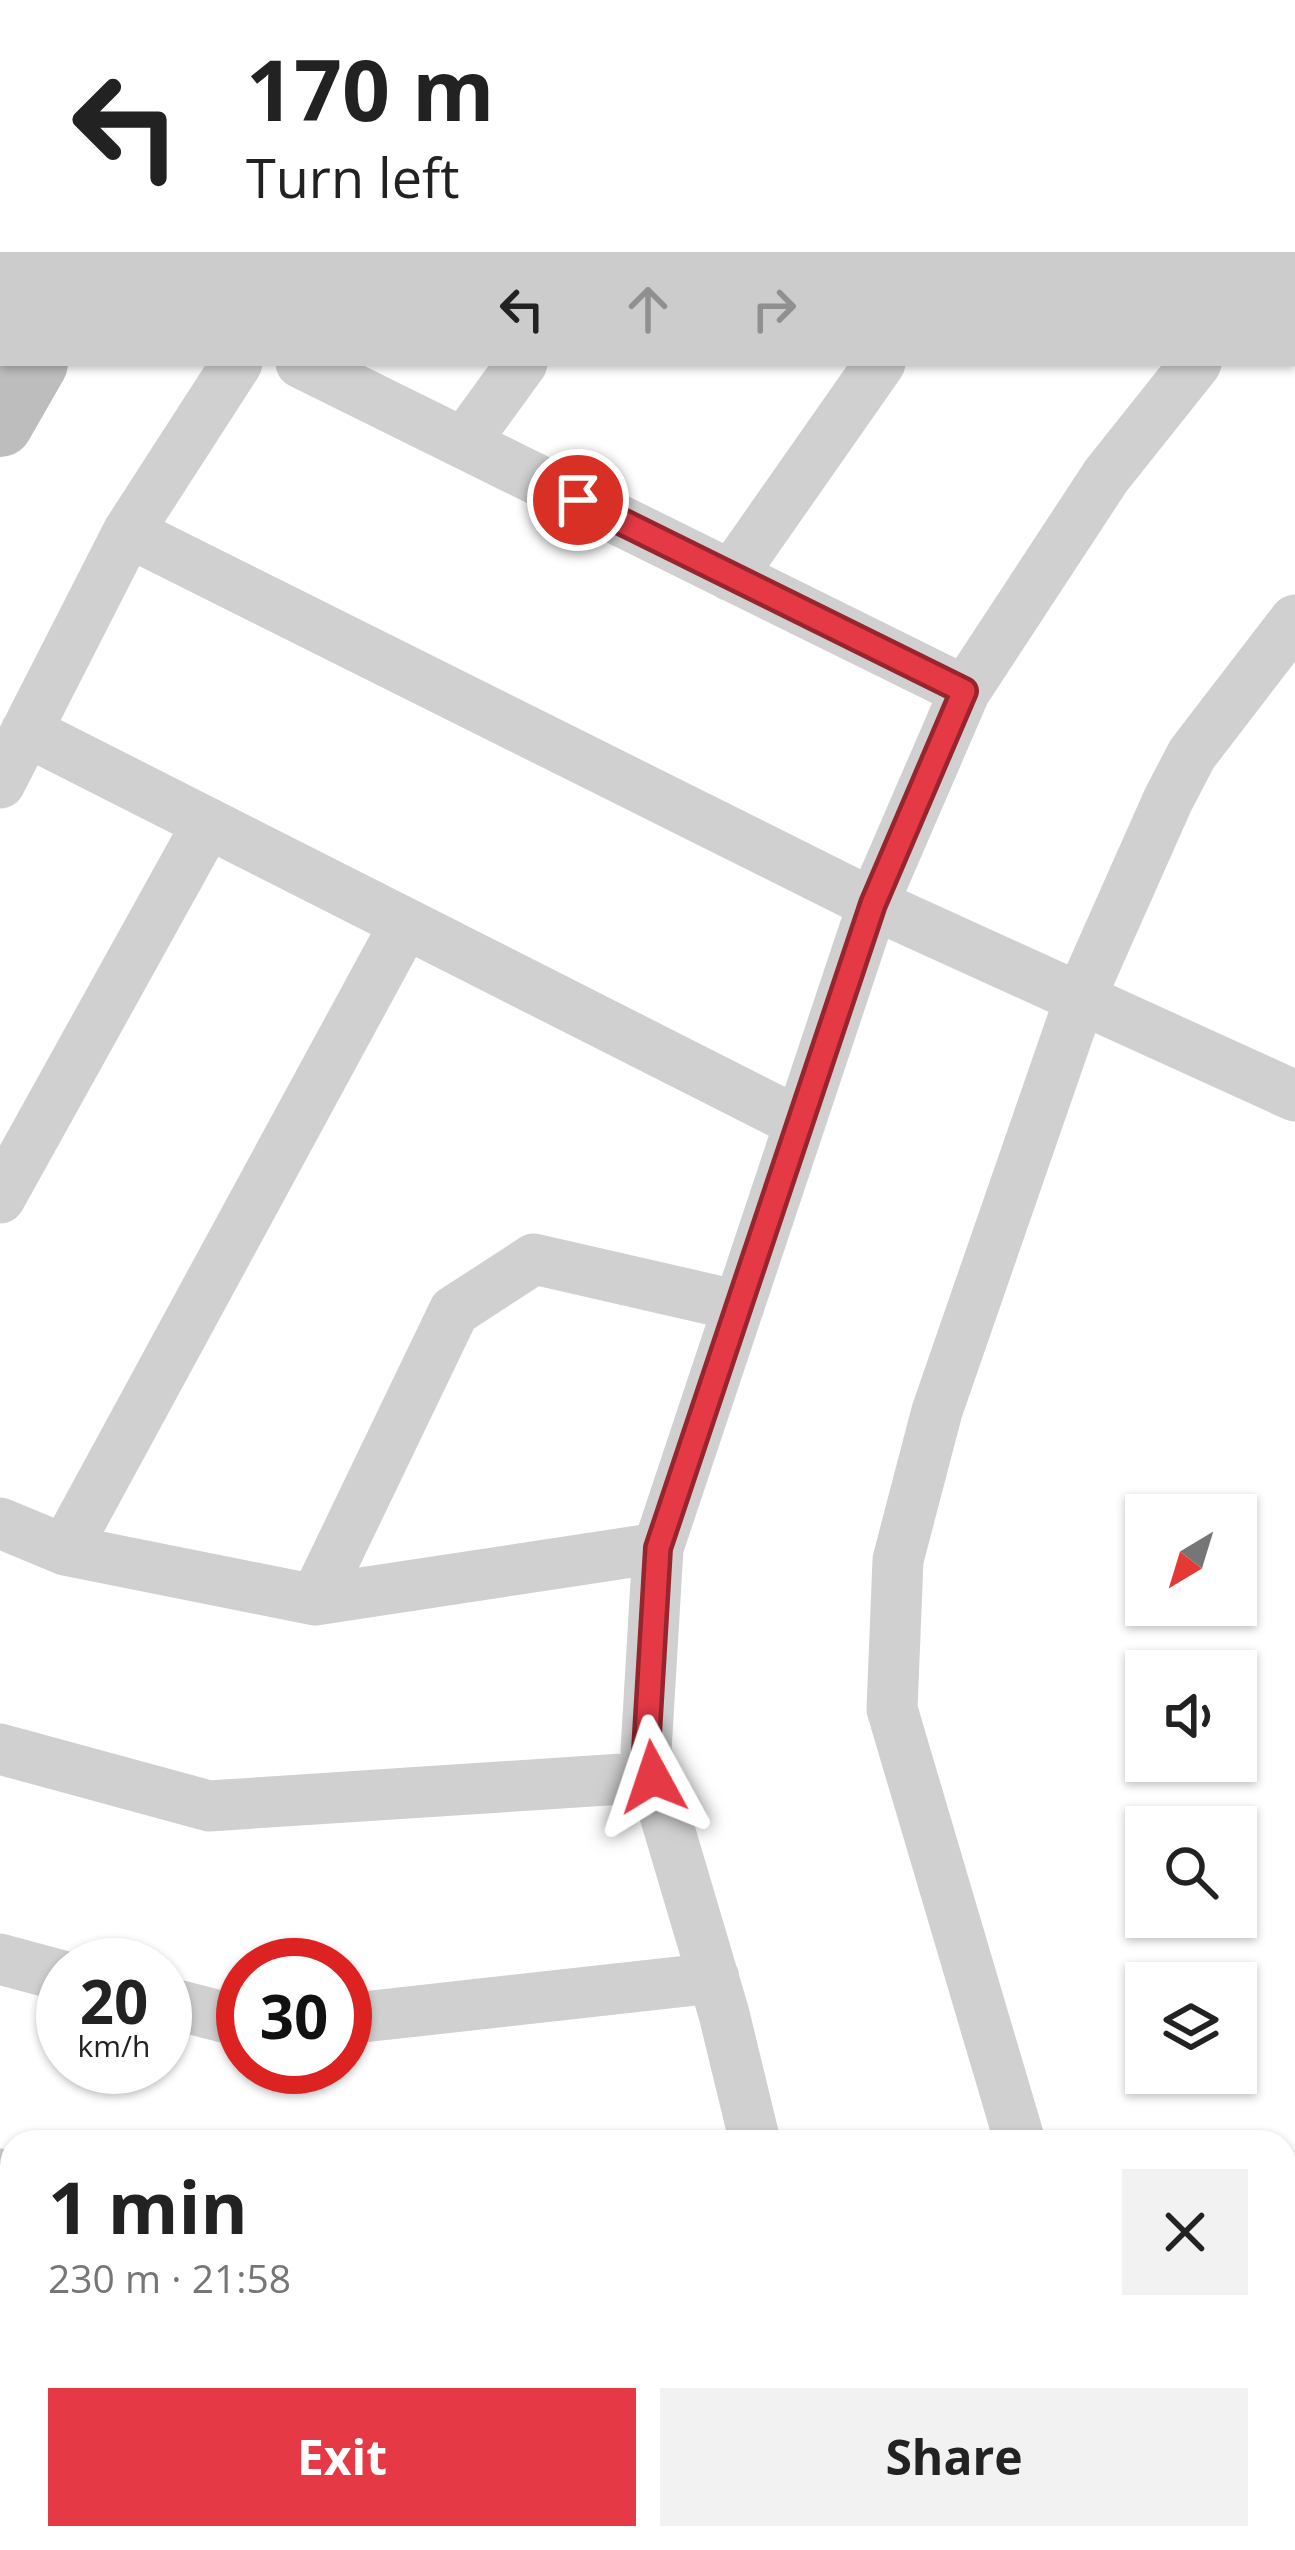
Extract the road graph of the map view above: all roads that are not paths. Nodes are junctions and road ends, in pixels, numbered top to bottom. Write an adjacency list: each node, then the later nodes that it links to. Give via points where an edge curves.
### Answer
1 (33, 366): 7 (main road)
2 (235, 366): 9 (street)
3 (307, 366): 8 (street)
4 (520, 366): 8 (street)
5 (878, 366): 10 (street)
6 (1194, 366): 12 (street, via 1106,476)
7 (0, 424)
8 (464, 443): 10 (street)
9 (128, 532): 13 (street); 16 (street)
10 (730, 577): 12 (street)
11 (1295, 620): 18 (street, via 1192,754)
12 (964, 691): 16 (street)
13 (26, 731): 14 (street); 15 (street)
14 (0, 783)
15 (208, 824): 17 (street); 21 (street)
16 (873, 904): 18 (street); 20 (street)
17 (405, 924): 20 (street); 25 (street)
18 (1081, 996): 19 (street); 34 (street, via 937,1411 898,1560 892,1709)
19 (1295, 1096)
20 (800, 1123): 22 (street)
21 (0, 1198)
22 (740, 1306): 24 (street); 26 (street, via 534,1259 454,1311)
23 (0, 1523): 25 (street)
24 (658, 1548): 26 (street); 28 (street, via 646,1751)
25 (65, 1550): 26 (street)
26 (315, 1600)
27 (0, 1749): 28 (street, via 209,1806)
28 (653, 1777): 31 (street)
29 (0, 1959): 30 (street)
30 (36, 1969)
31 (713, 1978): 32 (street); 33 (street)
32 (372, 2016)
33 (752, 2130)
34 (1016, 2130)

